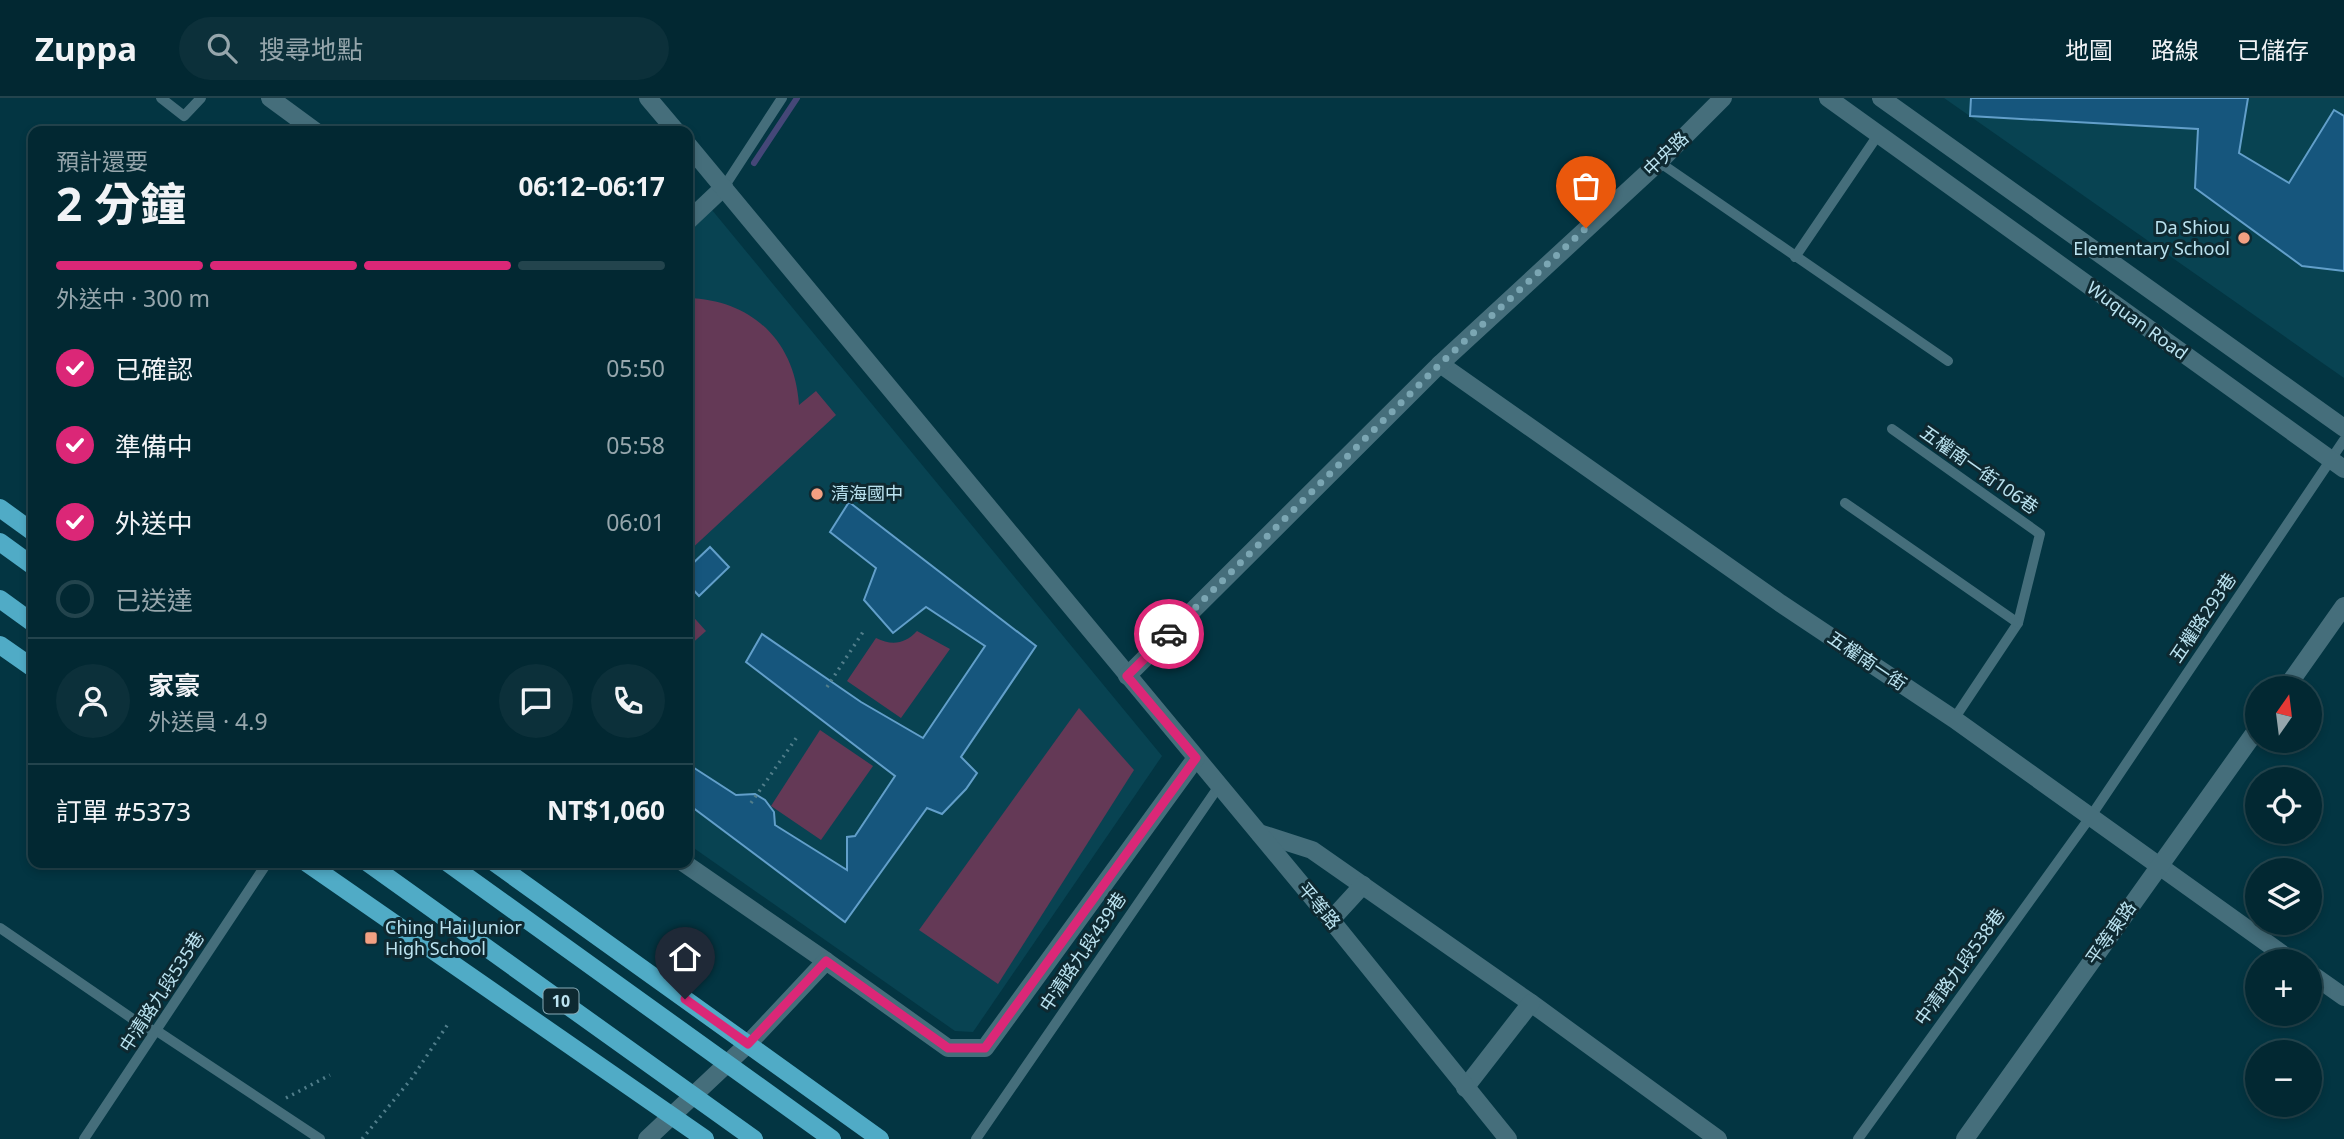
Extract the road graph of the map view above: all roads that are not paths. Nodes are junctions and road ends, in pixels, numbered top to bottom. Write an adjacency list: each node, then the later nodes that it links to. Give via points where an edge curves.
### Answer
1 (161, 98): 2 (lane, via 184,116)
2 (201, 98)
3 (270, 98): 9 (street)
4 (648, 98): 10 (street)
5 (782, 98): 14 (lane)
6 (1723, 98): 13 (street, 中央路)
7 (1828, 98): 11 (street, Wuquan Road)
8 (1881, 98): 17 (street, Wuquan Road)
9 (308, 126)
10 (672, 126)
11 (1878, 135): 16 (lane); 18 (street, Wuquan Road)
12 (693, 151): 14 (street, 平等路)
13 (1659, 162): 16 (lane); 20 (street, 中央路)
14 (724, 187): 15 (street); 36 (street, 平等路)
15 (693, 216)
16 (1795, 257): 19 (lane)
17 (2185, 314): 18 (street); 21 (street, Wuquan Road)
18 (2165, 341): 24 (street, Wuquan Road)
19 (1948, 361)
20 (1440, 364): 36 (street, 中央路); 38 (street, 五權南一街)
21 (2344, 428)
22 (1892, 429): 33 (lane, 五權南一街106巷, via 2039,534)
23 (2344, 440): 24 (lane, 五權路293巷)
24 (2337, 464): 42 (lane, 五權路293巷)
25 (1845, 503): 33 (lane)
26 (0, 508): 27 (main road)
27 (28, 528)
28 (0, 542): 29 (main road)
29 (28, 562)
30 (0, 599): 32 (main road)
31 (2344, 606): 37 (street)
32 (28, 619)
33 (2018, 623): 38 (lane, 五權南一街106巷)
34 (0, 645): 35 (main road)
35 (28, 665)
36 (1127, 676): 40 (street, 平等路)
37 (2294, 676)
38 (1954, 719): 42 (street, 五權南一街)
39 (2245, 746): 44 (street, 平等東路)
40 (1196, 758): 41 (street, 平等路); 55 (street, via 985,1048 948,1048)
41 (1219, 786): 43 (street, 平等路); 75 (lane, 中清路九段439巷)
42 (2091, 816): 44 (street, 五權南一街); 77 (lane, 中清路九段538巷)
43 (1259, 833): 51 (street, via 1312,850); 52 (street, 平等路)
44 (2159, 866): 54 (street, 五權南一街); 66 (street, 平等東路)
45 (264, 868): 59 (lane, 中清路九段535巷)
46 (314, 868): 64 (main road)
47 (375, 868): 63 (main road, 10)
48 (455, 868): 61 (main road, 10)
49 (502, 868): 60 (main road)
50 (691, 868): 55 (street)
51 (1363, 886): 52 (street); 58 (street)
52 (1331, 920): 62 (street, 平等路)
53 (0, 928): 59 (lane, via 146,1028)
54 (2275, 949)
55 (826, 961): 60 (street)
56 (2322, 981): 57 (street)
57 (2344, 997)
58 (1531, 1003): 62 (street); 67 (street)
59 (157, 1031): 65 (lane); 68 (lane, 中清路九段535巷)
60 (748, 1044): 61 (street); 74 (main road)
61 (728, 1063): 63 (street); 73 (main road, 10)
62 (1465, 1088): 76 (street, 平等路)
63 (695, 1096): 64 (street); 72 (main road, 10)
64 (672, 1115): 70 (street); 71 (main road)
65 (307, 1135): 69 (lane)
66 (1972, 1137)
67 (1712, 1138)
68 (84, 1139)
69 (320, 1139)
70 (646, 1139)
71 (705, 1139)
72 (754, 1139)
73 (832, 1139)
74 (880, 1139)
75 (976, 1139)
76 (1508, 1139)
77 (1858, 1139)

